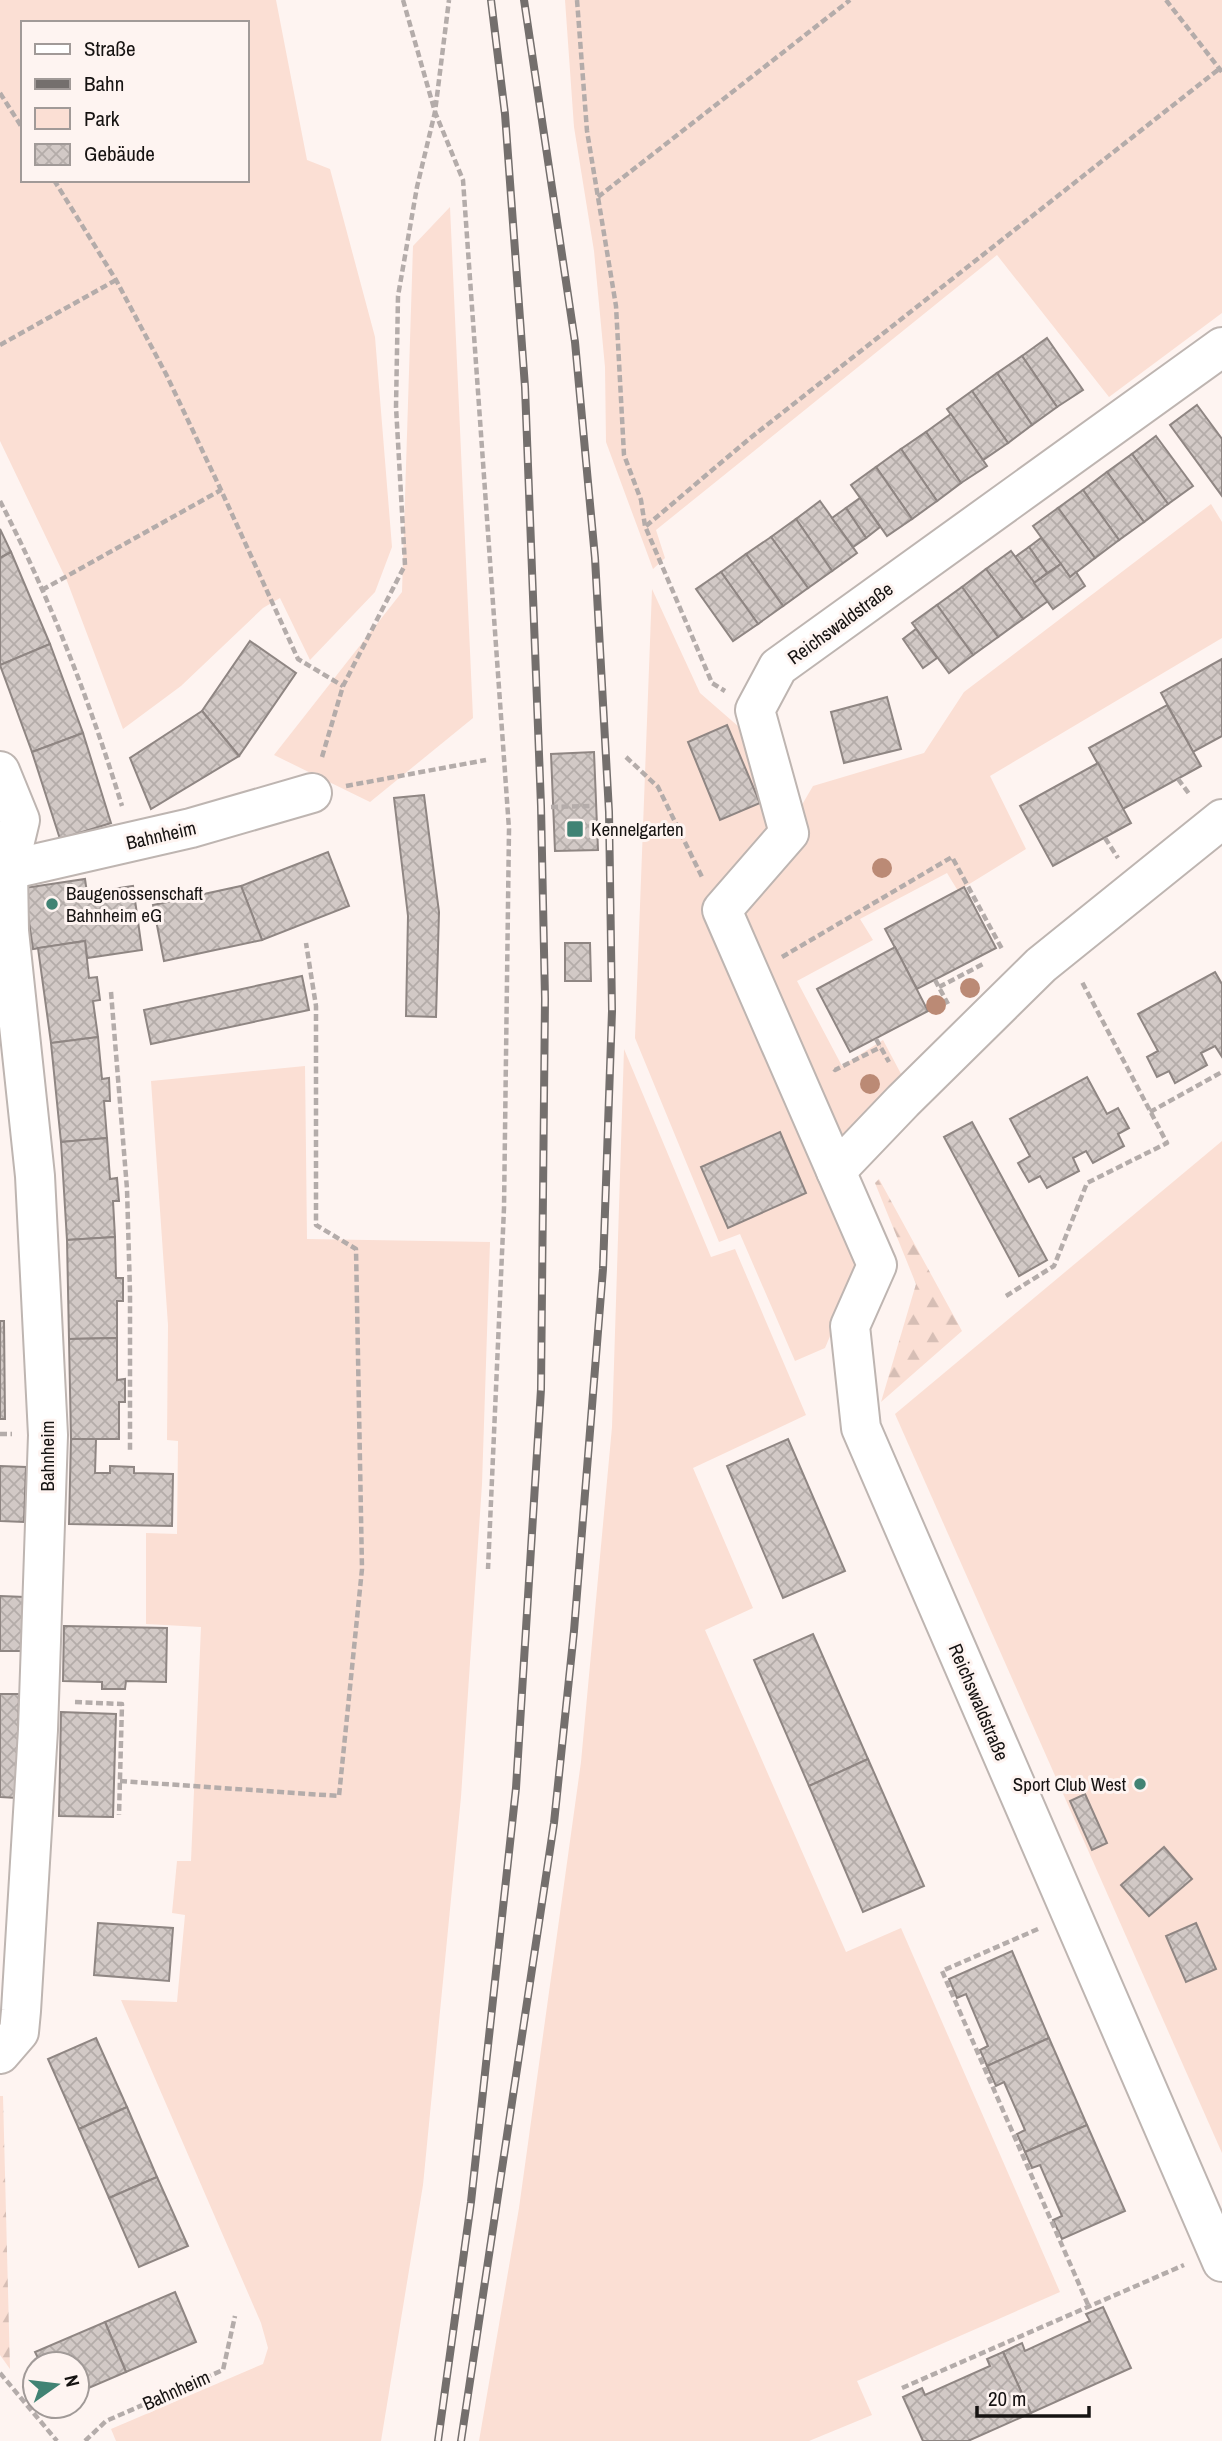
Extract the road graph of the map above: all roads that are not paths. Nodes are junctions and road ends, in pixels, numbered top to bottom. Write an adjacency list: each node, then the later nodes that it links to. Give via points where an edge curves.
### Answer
1 (1222, 347): 8 (street, Reichswaldstraße, via 778,667 755,710 789,833 722,910)
2 (0, 771): 5 (street, Bahnheim)
3 (312, 793): 6 (street, Bahnheim, via 191,828)
4 (1222, 819): 8 (street, via 1029,977)
5 (10, 822): 6 (street, Bahnheim)
6 (8, 870): 7 (street, Bahnheim)
7 (5, 932): 9 (street, Bahnheim, via 34,1176 48,1435 39,1701)
8 (836, 1171): 11 (street, Reichswaldstraße, via 877,1265 850,1325 861,1428)
9 (11, 1984): 10 (street, Bahnheim, via 19,2032)
10 (0, 2054)
11 (1219, 2257)

